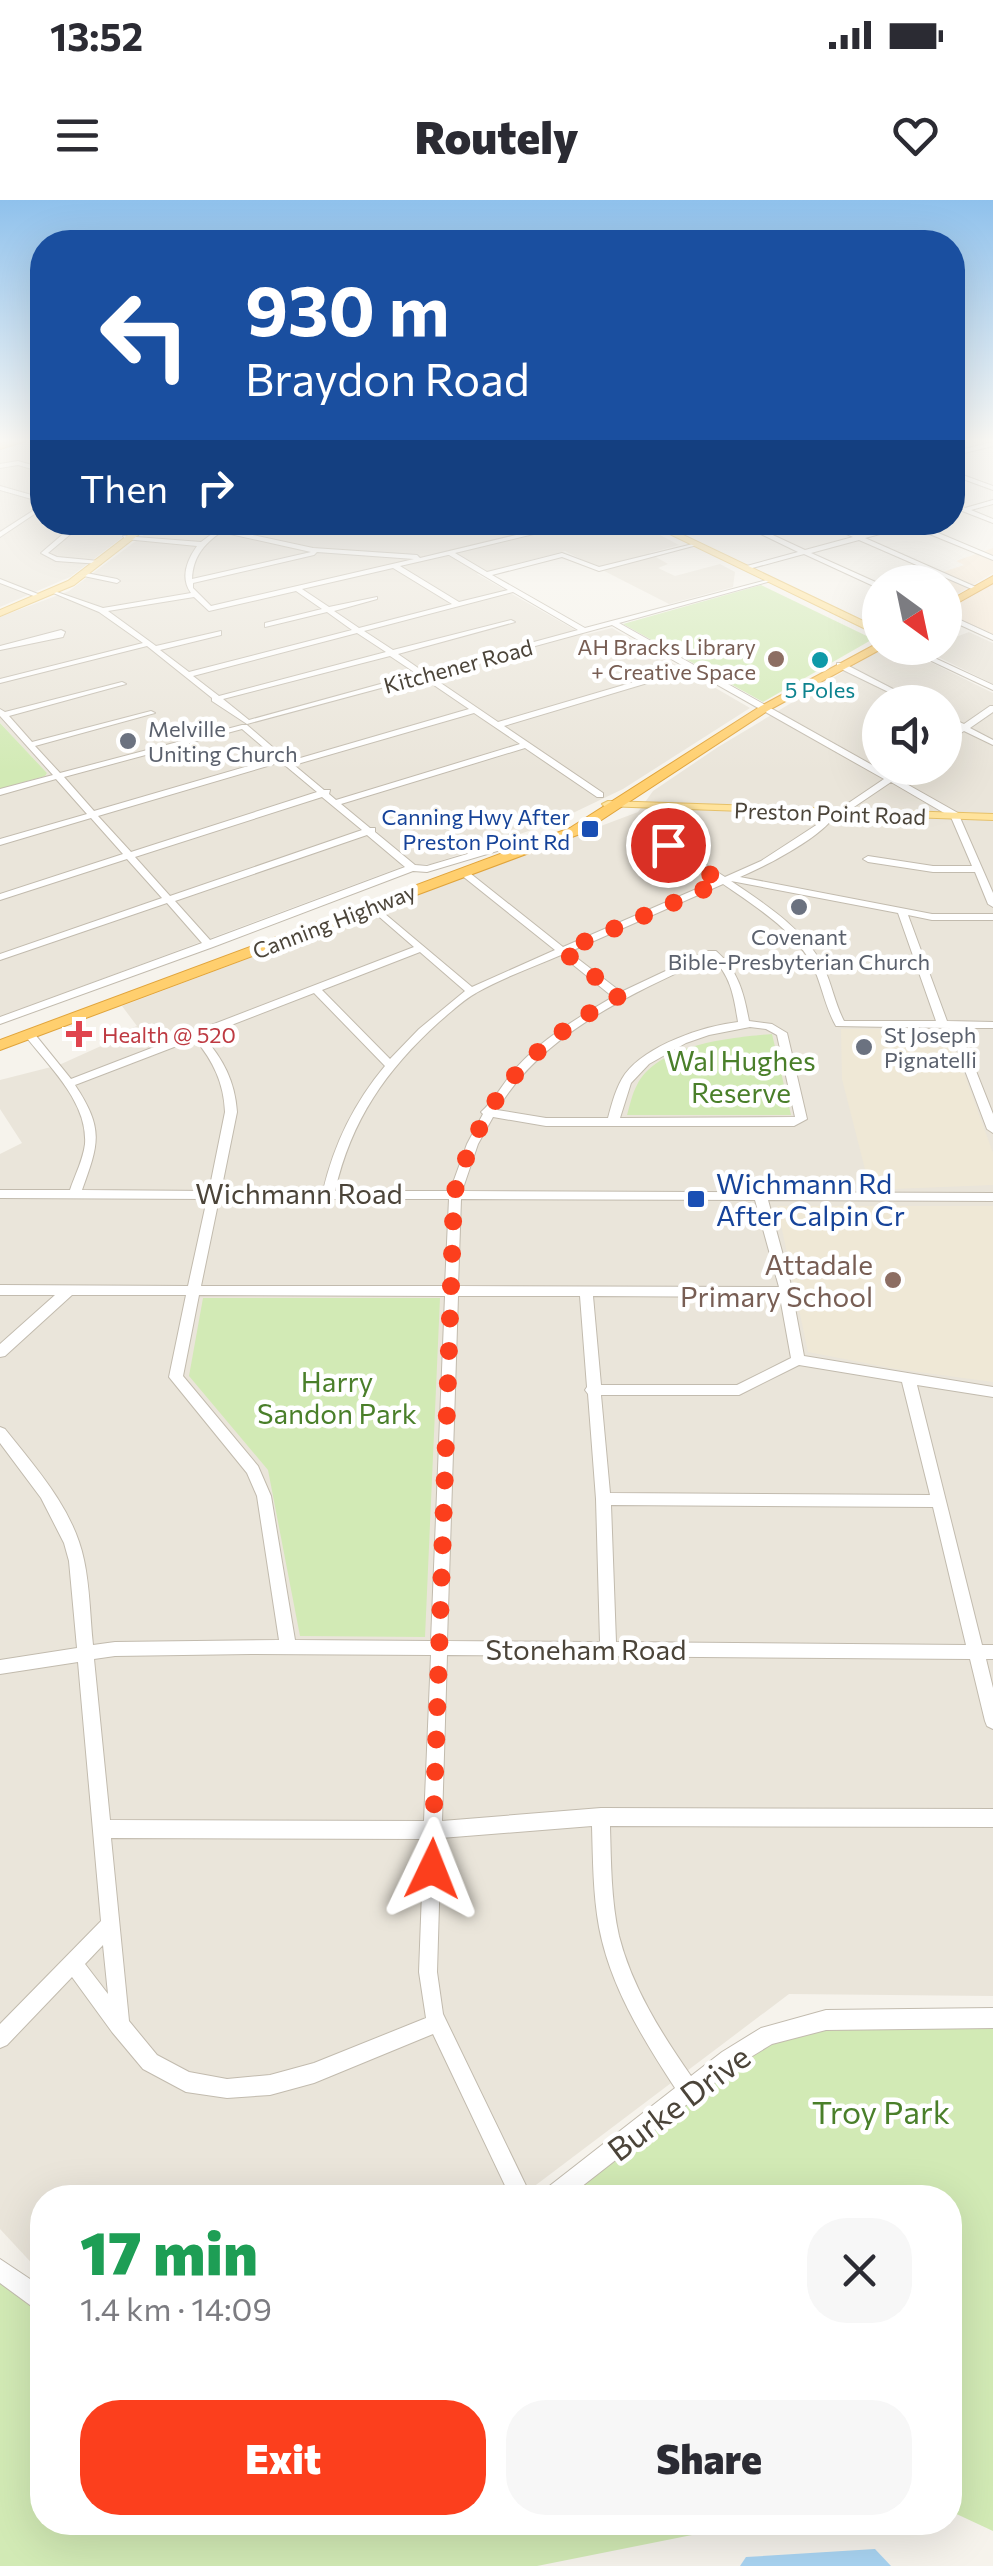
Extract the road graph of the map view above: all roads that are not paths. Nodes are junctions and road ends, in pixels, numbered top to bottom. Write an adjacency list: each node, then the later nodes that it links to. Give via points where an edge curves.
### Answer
1 (46, 551): 15 (street)
2 (111, 551): 15 (main road)
3 (196, 551): 25 (street)
4 (322, 551): 25 (street)
5 (330, 551): 14 (street)
6 (459, 551): 13 (street)
7 (667, 551): 19 (street, via 599,569 562,555)
8 (710, 551): 17 (main road)
9 (801, 551): 12 (street)
10 (810, 551): 12 (street)
11 (890, 551): 26 (street)
12 (804, 553): 17 (street); 21 (street)
13 (450, 554): 14 (street); 19 (street)
14 (431, 558): 16 (street)
15 (97, 563): 18 (main road)
16 (396, 567): 27 (street); 34 (street)
17 (745, 568): 23 (main road)
18 (82, 574): 22 (street); 29 (main road)
19 (486, 574): 28 (street)
20 (993, 577): 26 (highway)
21 (862, 579)
22 (117, 580)
23 (769, 580): 40 (street, Kitchener Road); 43 (main road)
24 (0, 581): 32 (street)
25 (188, 582): 31 (street)
26 (972, 586): 30 (highway)
27 (299, 590): 36 (street); 37 (street)
28 (514, 590): 34 (street); 45 (street)
29 (54, 591): 32 (main road); 35 (street)
30 (962, 593)
31 (193, 594): 35 (street); 36 (street)
32 (40, 597): 38 (main road)
33 (375, 598): 37 (street)
34 (458, 605): 44 (street)
35 (102, 610): 49 (street)
36 (212, 610)
37 (328, 610): 42 (street); 44 (street)
38 (0, 612)
39 (512, 622): 52 (street)
40 (613, 623): 45 (street, Kitchener Road); 55 (street)
41 (962, 624): 47 (street)
42 (268, 625)
43 (862, 627)
44 (358, 631): 52 (street); 56 (street)
45 (585, 631): 57 (street, Kitchener Road)
46 (218, 633): 49 (street)
47 (993, 638)
48 (26, 642): 50 (street)
49 (151, 647): 56 (street); 58 (street)
50 (0, 648)
51 (862, 648): 53 (highway, Canning Highway)
52 (390, 652): 57 (street); 62 (street)
53 (841, 664): 60 (street); 63 (highway, Canning Highway)
54 (944, 665): 61 (street)
55 (692, 667): 63 (street); 69 (street)
56 (186, 675): 62 (street)
57 (424, 675): 65 (street); 68 (street, Kitchener Road)
58 (0, 681)
59 (122, 684): 67 (street)
60 (881, 685)
61 (993, 688)
62 (215, 699): 68 (street)
63 (765, 708): 75 (street); 82 (highway, Canning Highway)
64 (993, 708): 70 (street)
65 (474, 710): 69 (street); 74 (street)
66 (151, 712): 72 (street)
67 (2, 713): 72 (street)
68 (245, 725): 74 (street); 76 (street, Kitchener Road)
69 (497, 725): 73 (street)
70 (963, 728): 71 (street)
71 (993, 743)
72 (32, 744): 76 (street)
73 (526, 744): 81 (street); 82 (street)
74 (288, 760): 80 (street); 85 (street)
75 (862, 762)
76 (60, 776): 79 (street, Kitchener Road); 85 (street)
77 (881, 785): 84 (street)
78 (903, 785): 86 (street)
79 (0, 792)
80 (327, 792): 81 (street); 93 (street)
81 (339, 802): 90 (street)
82 (612, 802): 83 (main road, Preston Point Road); 88 (highway, Canning Highway)
83 (832, 813): 84 (main road, Preston Point Road); 99 (street, via 777,856)
84 (849, 813): 86 (main road, Preston Point Road)
85 (95, 814): 91 (street); 93 (street)
86 (956, 816): 87 (main road, Preston Point Road); 96 (street)
87 (993, 816)
88 (580, 823): 92 (highway, Canning Highway); 98 (highway, Canning Highway)
89 (641, 827): 99 (street)
90 (372, 830): 97 (street); 101 (street)
91 (0, 842)
92 (511, 844): 97 (street, Canning Highway); 106 (highway, Canning Highway)
93 (127, 856): 100 (street); 101 (street)
94 (868, 859): 96 (street, via 933,869)
95 (993, 864): 96 (street)
96 (977, 867): 102 (street)
97 (412, 868): 106 (street, Canning Highway)
98 (464, 872): 103 (highway, Canning Highway); 109 (street)
99 (726, 880): 104 (street); 109 (street); 115 (street, via 808,952 831,989)
100 (0, 896)
101 (168, 900): 107 (street); 110 (street)
102 (993, 904)
103 (372, 906): 106 (highway, Canning Highway); 108 (street)
104 (902, 911): 105 (street); 118 (street)
105 (993, 917)
106 (274, 932): 107 (street, Canning Highway); 119 (highway, Canning Highway); 121 (highway, Canning Highway)
107 (209, 945): 114 (street, Canning Highway)
108 (420, 948): 111 (street); 112 (street)
109 (563, 951): 112 (street); 113 (street)
110 (0, 957)
111 (316, 990): 120 (street); 122 (street)
112 (471, 991): 122 (street)
113 (619, 996): 117 (street, via 712,954 737,982); 125 (street, via 530,1056)
114 (0, 1021)
115 (840, 1024): 118 (street)
116 (993, 1025): 118 (street)
117 (744, 1026): 126 (street, via 664,1049 631,1073); 126 (street, via 779,1029 801,1118)
118 (948, 1026): 124 (street)
119 (30, 1034): 121 (highway, Canning Highway); 123 (street)
120 (198, 1036): 123 (street); 130 (street, via 218,1058 231,1100)
121 (2, 1040)
122 (390, 1065): 131 (street, via 349,1128)
123 (68, 1084): 129 (street, via 90,1124 91,1145)
124 (988, 1104): 127 (street)
125 (487, 1112): 126 (street, via 546,1122); 132 (street)
126 (613, 1122)
127 (993, 1128)
128 (0, 1192): 129 (street, Wichmann Road)
129 (75, 1193): 130 (street, Wichmann Road)
130 (214, 1193): 131 (street, Wichmann Road); 137 (street)
131 (328, 1194): 132 (street, Wichmann Road)
132 (454, 1194): 133 (street, Wichmann Road); 135 (street)
133 (760, 1195): 134 (street, Wichmann Road); 140 (street)
134 (993, 1195)
135 (450, 1289): 137 (street); 138 (street); 150 (street)
136 (0, 1290): 139 (street)
137 (192, 1290): 139 (street); 149 (street, via 176,1377 253,1470 264,1496)
138 (586, 1290): 140 (street); 144 (street)
139 (68, 1291): 141 (street)
140 (786, 1292): 142 (street)
141 (0, 1352)
142 (798, 1360): 143 (street); 144 (street, via 739,1390)
143 (908, 1378): 145 (street); 148 (street)
144 (592, 1390): 147 (street)
145 (993, 1392)
146 (3, 1442): 154 (street, via 70,1532)
147 (603, 1499): 148 (street); 151 (street)
148 (938, 1501): 152 (street)
149 (288, 1647): 150 (street, Stoneham Road); 154 (street, Stoneham Road)
150 (436, 1648): 151 (street, Stoneham Road); 160 (street)
151 (608, 1649): 152 (street, Stoneham Road)
152 (975, 1652): 153 (street, Stoneham Road); 156 (street)
153 (993, 1652)
154 (88, 1653): 155 (street, Stoneham Road); 159 (street)
155 (0, 1666)
156 (993, 1721)
157 (600, 1817): 158 (street); 160 (street); 167 (street, via 612,1945)
158 (993, 1818)
159 (104, 1829): 160 (street); 161 (street)
160 (434, 1830): 164 (street, via 428,1972)
161 (112, 1924): 162 (street); 165 (street)
162 (73, 1963): 165 (street); 166 (street)
163 (993, 2018): 167 (street, Burke Drive, via 826,2020 768,2035)
164 (438, 2022): 165 (street, via 297,2082 231,2088 162,2072); 168 (street)
165 (120, 2026)
166 (0, 2038)
167 (689, 2091): 169 (street, Burke Drive)
168 (516, 2185)
169 (567, 2185)
170 (0, 2270): 171 (street)
171 (30, 2291)

